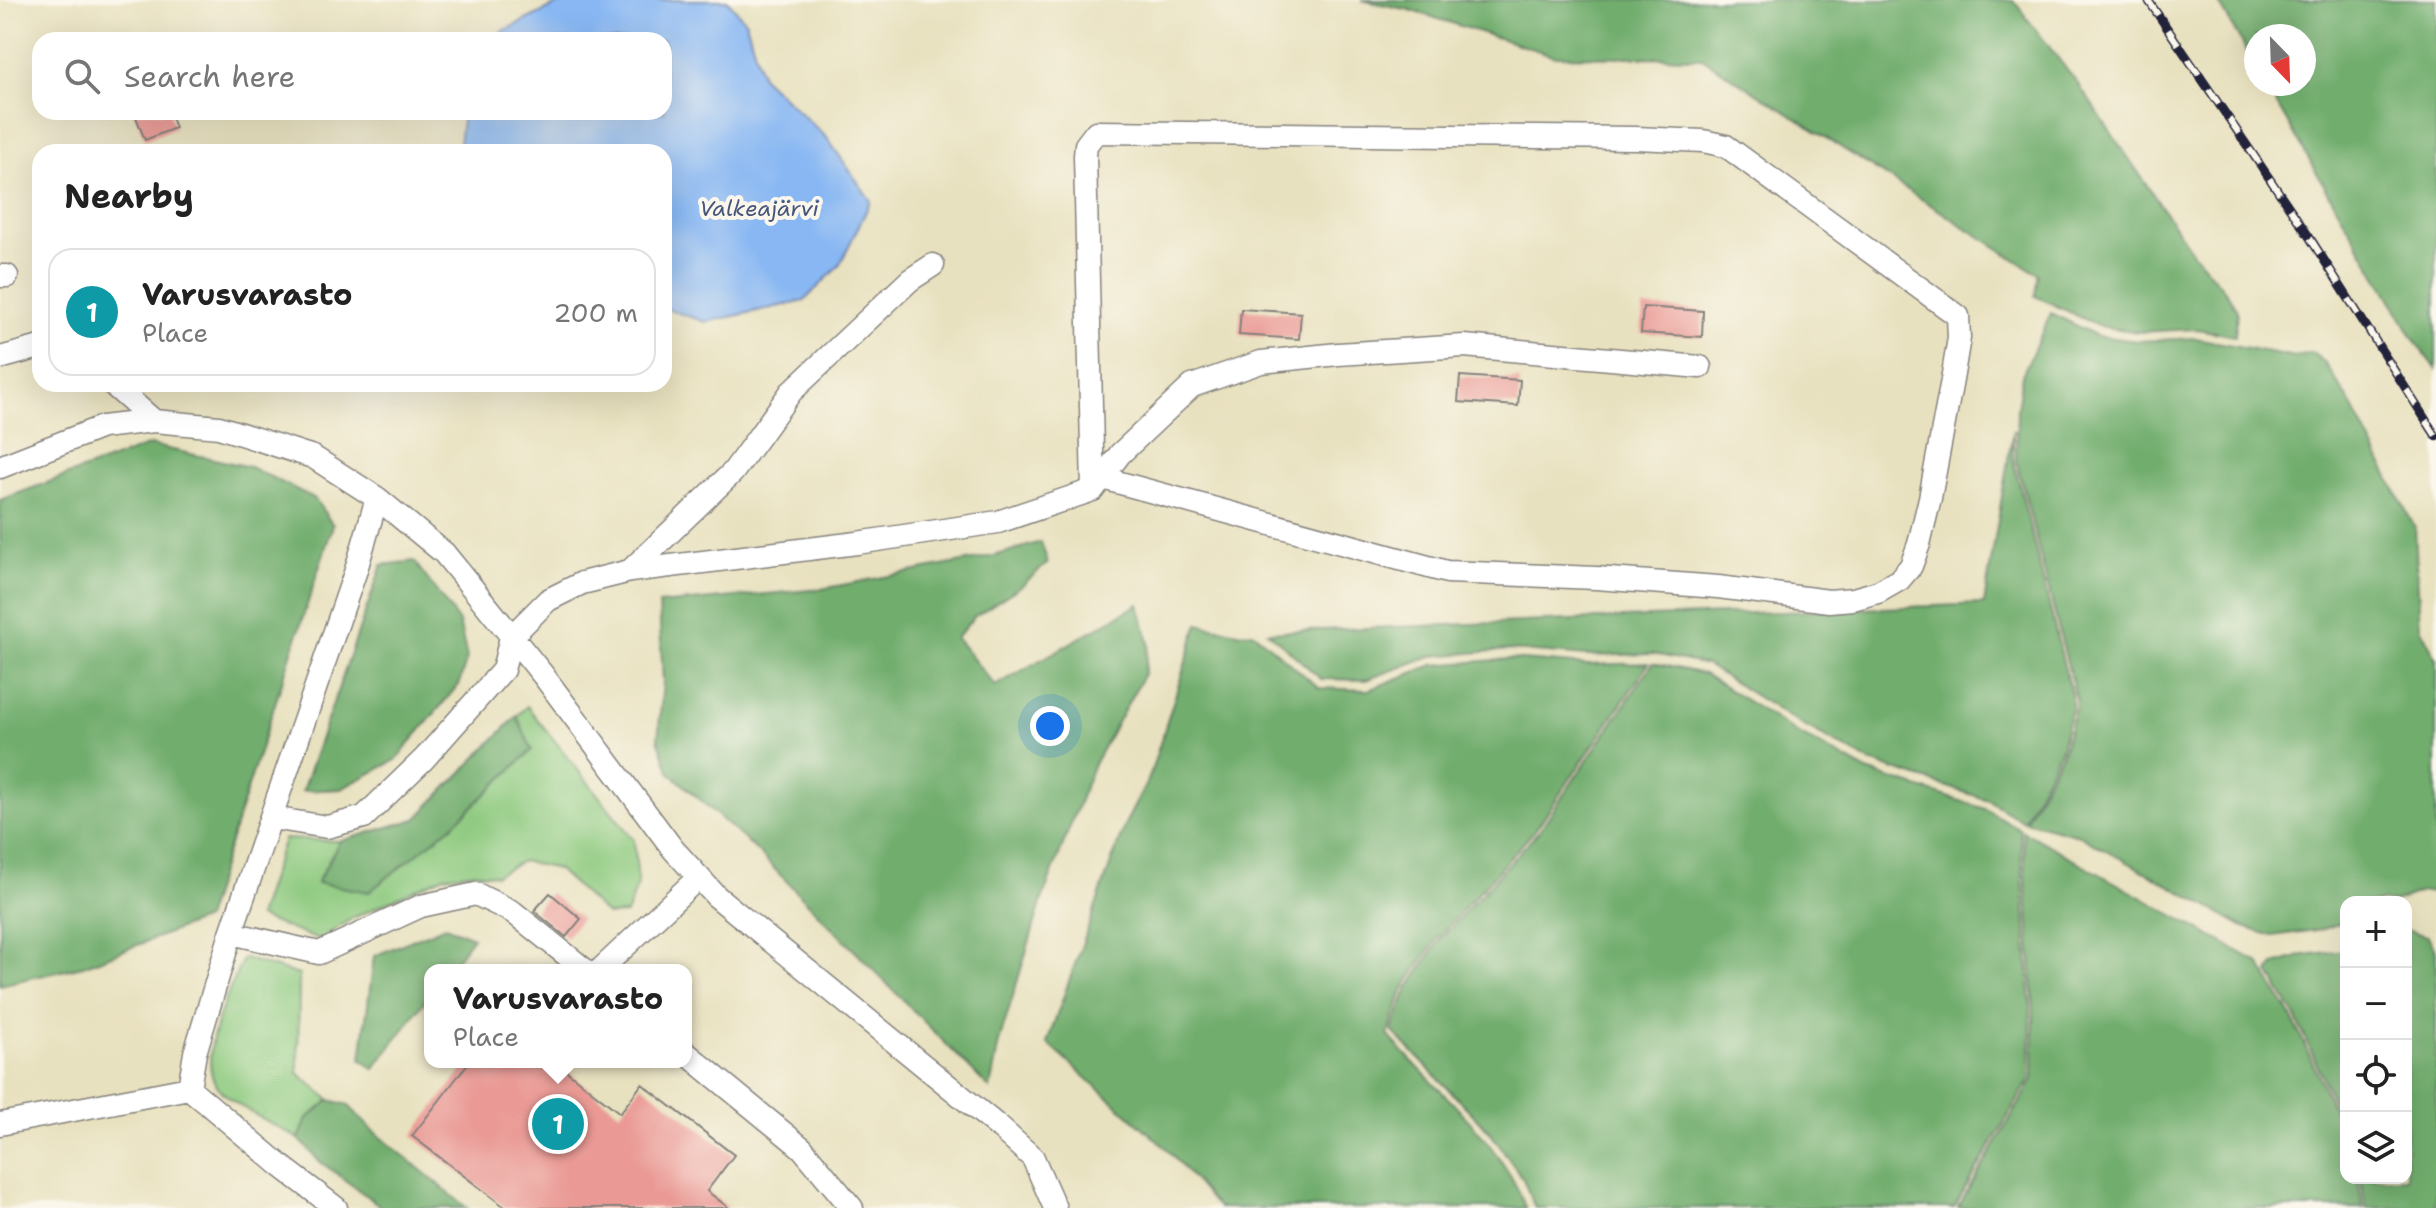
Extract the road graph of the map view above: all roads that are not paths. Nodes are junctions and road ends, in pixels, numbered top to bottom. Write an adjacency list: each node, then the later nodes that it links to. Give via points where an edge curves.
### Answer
1 (933, 265): 10 (street, via 910,280 791,392 733,472)
2 (32, 349): 3 (street)
3 (0, 358)
4 (1700, 367): 8 (street, via 1464,346 1261,362 1192,386 1120,454)
5 (121, 392): 6 (street)
6 (154, 421): 7 (street, via 102,427); 9 (street, via 219,427 313,457)
7 (0, 467)
8 (1097, 484): 8 (street, via 1085,156 1096,132 1703,141 1726,146 1958,316 1959,338 1930,498 1911,566 1878,592 1853,599 1447,572); 10 (street, via 998,522)
9 (377, 498): 11 (street, via 444,553); 12 (street)
10 (630, 571): 11 (street, via 582,583 548,600)
11 (511, 637): 12 (street, via 503,670 364,817 327,827); 13 (street)
12 (272, 818): 14 (street)
13 (699, 877): 16 (street); 22 (street, via 1033,1158)
14 (231, 933): 15 (street, via 319,953 421,906 476,894 513,912); 18 (street)
15 (578, 964)
16 (606, 964)
17 (692, 1058): 21 (street, via 802,1148)
18 (189, 1088): 19 (street); 20 (street)
19 (0, 1124)
20 (336, 1208)
21 (852, 1208)
22 (1055, 1208)

